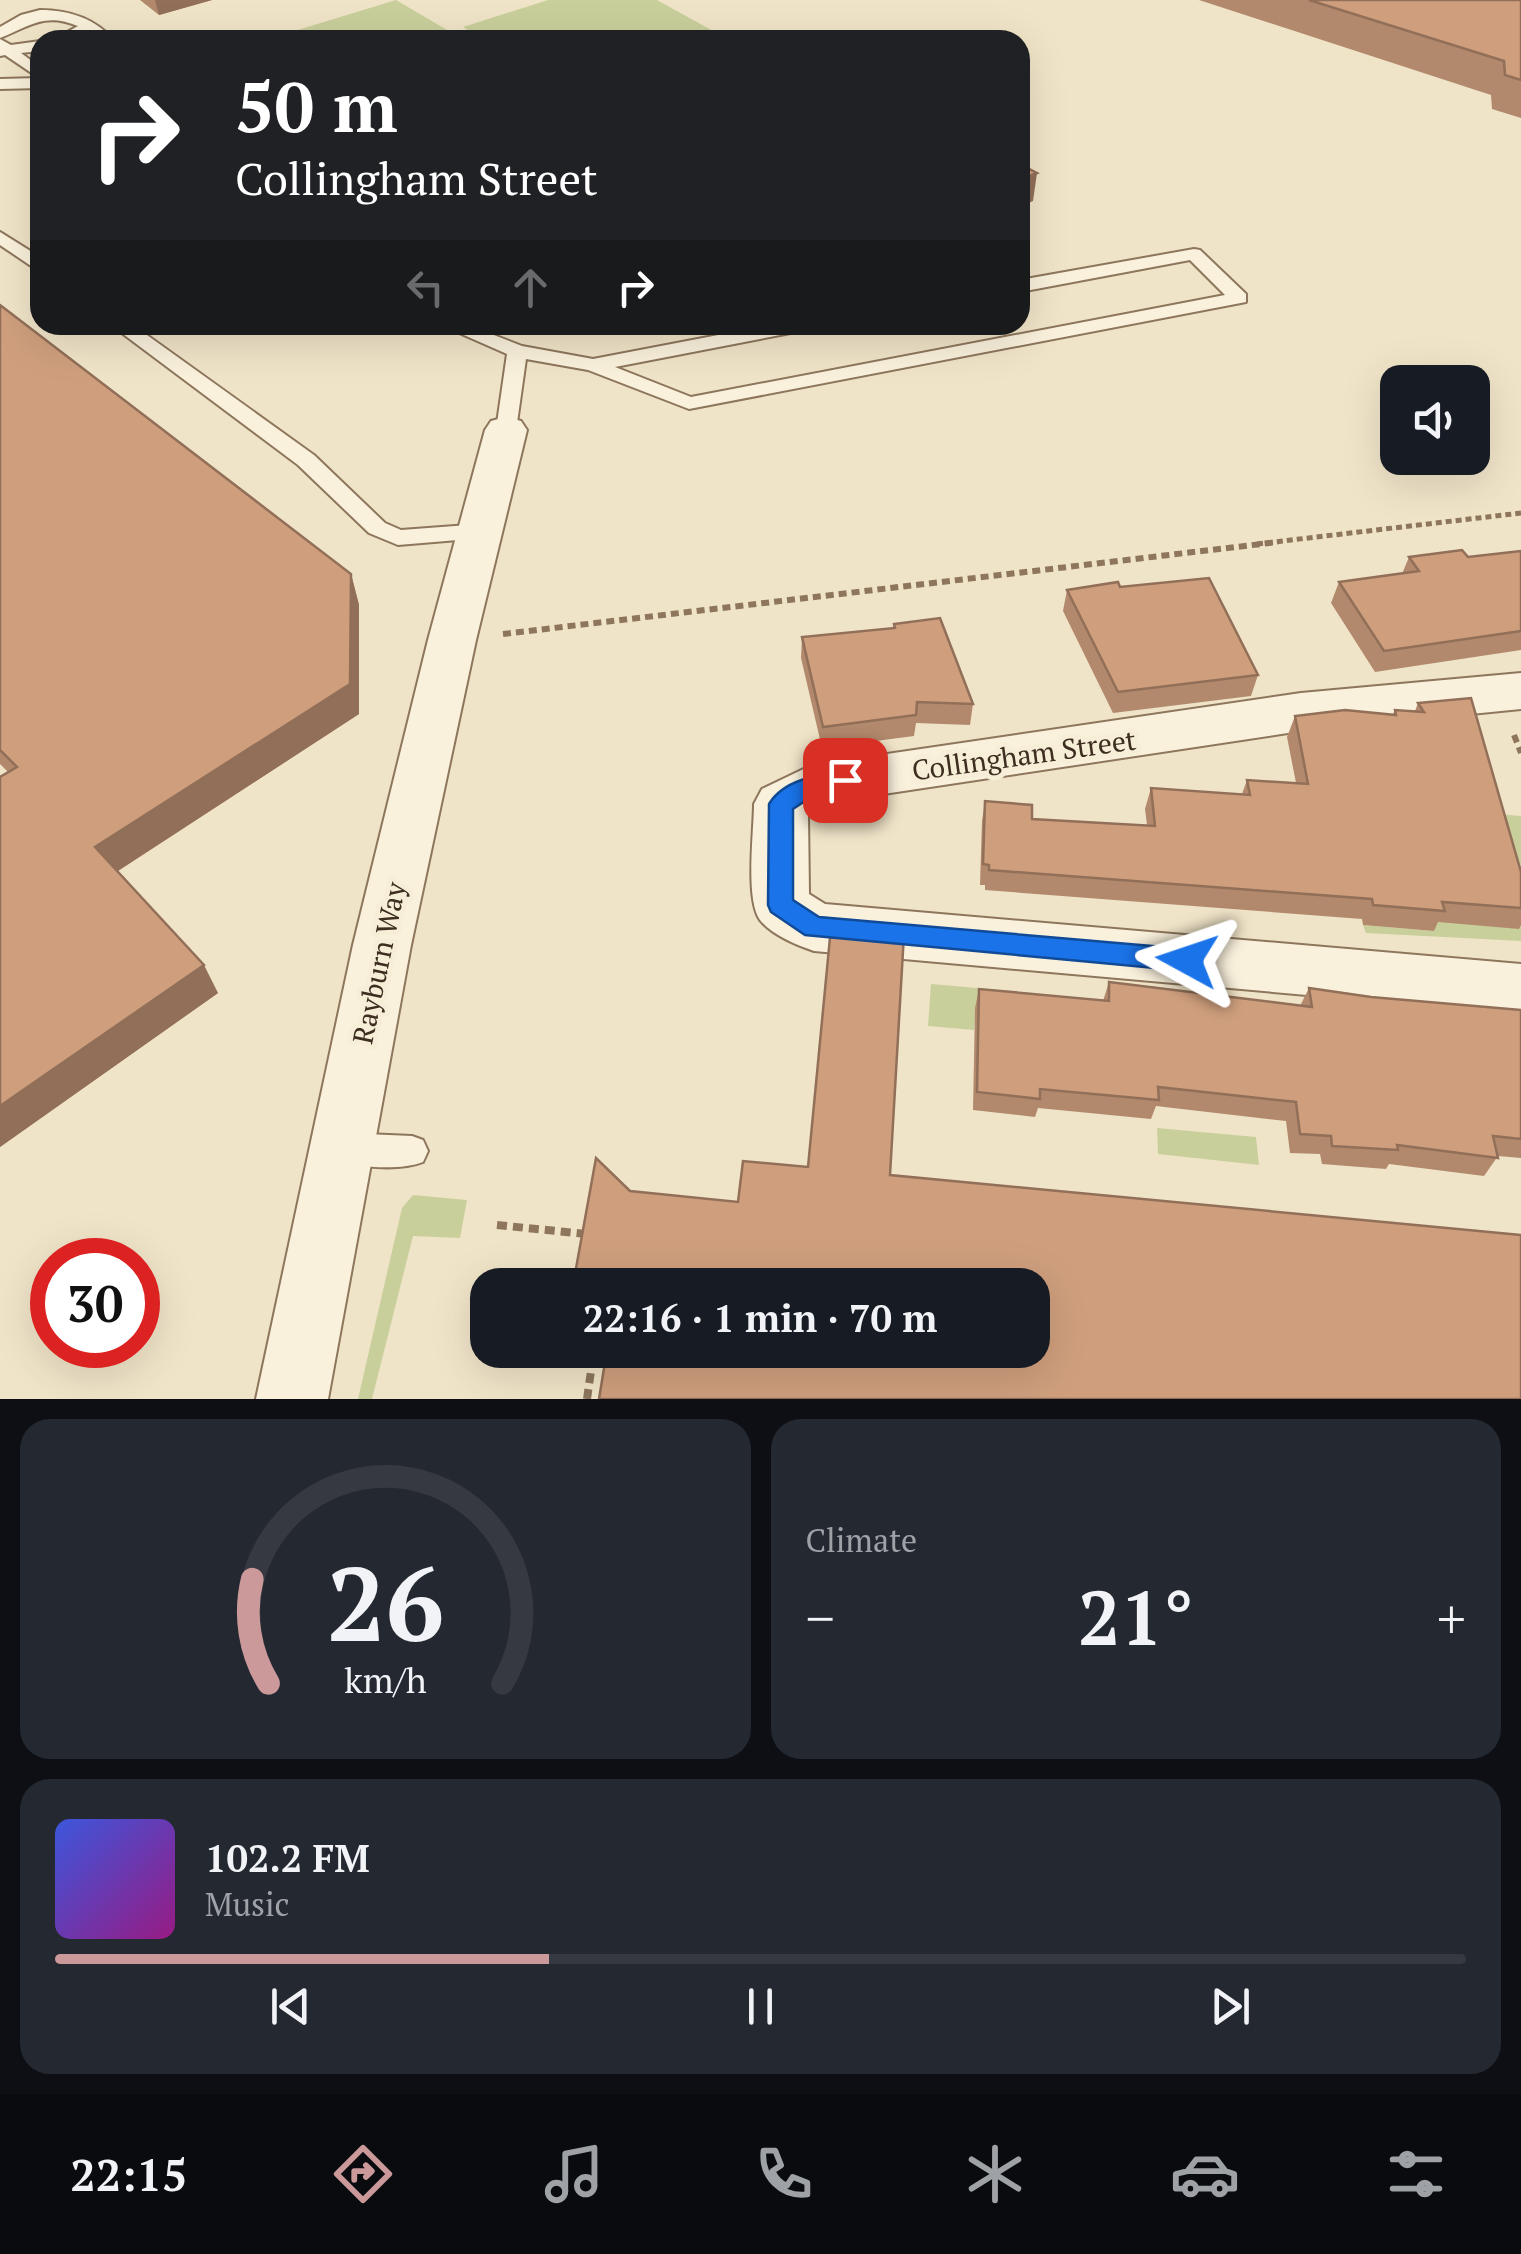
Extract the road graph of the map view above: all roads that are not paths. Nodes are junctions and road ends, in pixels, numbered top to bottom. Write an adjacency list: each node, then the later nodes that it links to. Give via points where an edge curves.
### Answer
1 (92, 25): 2 (lane); 3 (lane); 4 (lane, via 45,14)
2 (81, 30)
3 (97, 30)
4 (0, 34)
5 (30, 47): 6 (lane)
6 (2, 49): 7 (lane)
7 (30, 67)
8 (0, 84): 9 (lane)
9 (30, 84)
10 (0, 237): 11 (lane)
11 (30, 259)
12 (1030, 284): 17 (lane, via 1194,254 1239,298 690,403)
13 (135, 335): 19 (lane, via 306,460 378,528 398,538)
14 (476, 335): 16 (lane)
15 (749, 335): 17 (lane)
16 (517, 351): 17 (lane); 18 (lane)
17 (593, 365)
18 (506, 430): 19 (street, Rayburn Way)
19 (482, 531): 22 (street, Rayburn Way)
20 (1521, 691): 21 (street, Collingham Street, via 1301,712 812,785 781,804 780,905 814,927)
21 (1521, 989)
22 (340, 1148): 23 (lane); 24 (street, Rayburn Way)
23 (412, 1151)
24 (292, 1399)

